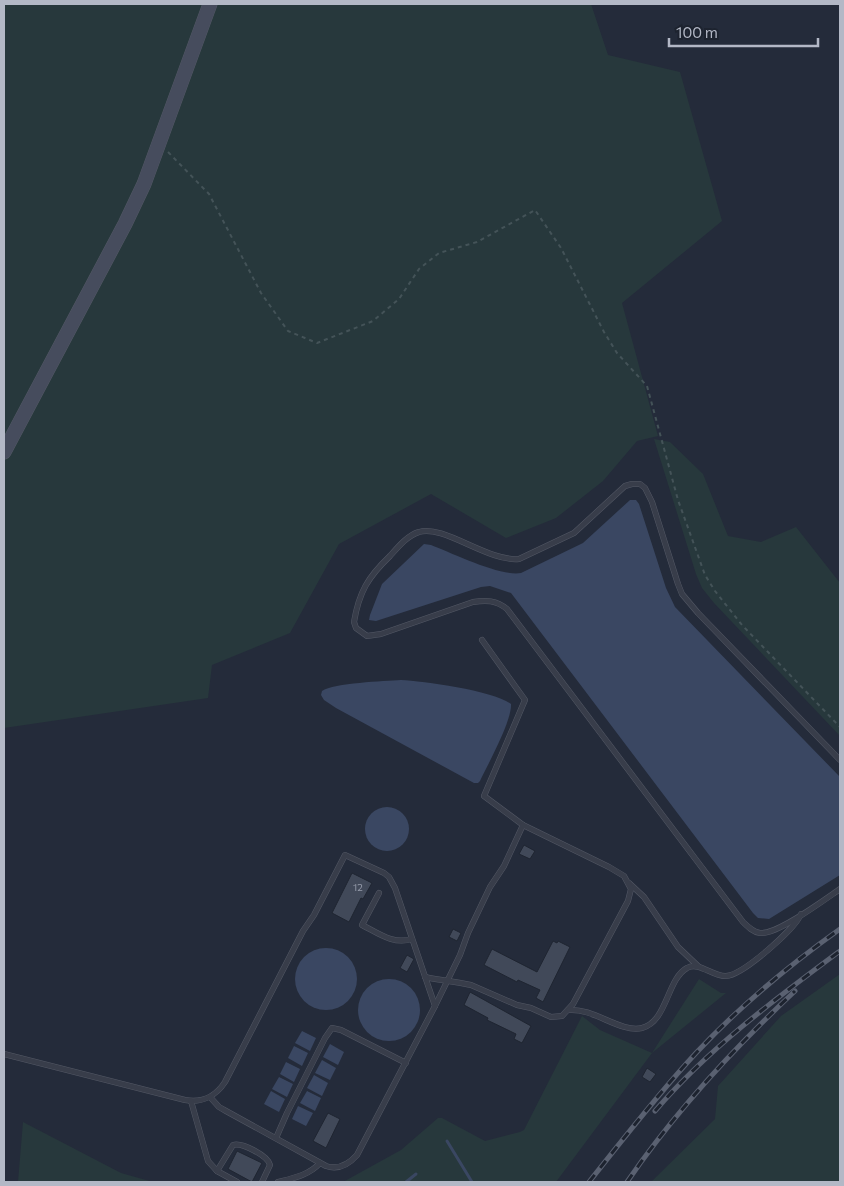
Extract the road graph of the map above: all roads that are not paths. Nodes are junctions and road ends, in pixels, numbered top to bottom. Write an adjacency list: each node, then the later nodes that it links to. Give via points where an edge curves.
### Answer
1 (210, 4): 2 (street, via 144,184)
2 (4, 452)
3 (482, 640): 5 (lane, via 525,700 484,796)
4 (840, 760): 9 (lane, via 682,594 652,502 640,484 632,484 619,491 574,533 519,559 496,556 432,531 419,532 378,567 365,585 354,622 356,628 367,636 473,602 488,600 501,604 512,614 743,922 753,931 764,933)
5 (522, 825): 6 (lane, via 609,867); 13 (lane)
6 (629, 882): 11 (lane, via 644,897 685,955); 15 (lane, via 628,901)
7 (840, 890): 9 (lane)
8 (379, 893): 10 (lane, via 362,925 391,940)
9 (801, 914): 11 (lane, via 786,934 737,972 721,976)
10 (412, 939): 12 (lane); 18 (lane, via 395,888 388,877 345,855 225,1082)
11 (699, 967): 15 (lane, via 690,966 681,973 659,1013 646,1027 626,1027 588,1011)
12 (425, 977): 13 (lane); 14 (lane)
13 (448, 981): 14 (lane); 15 (lane, via 470,984 552,1017 562,1016)
14 (435, 1006): 17 (lane)
15 (569, 1010)
16 (4, 1054): 19 (lane)
17 (406, 1063): 20 (lane, via 338,1028 332,1028); 21 (lane, via 357,1155 337,1167)
18 (210, 1097): 19 (lane); 20 (lane, via 219,1107)
19 (191, 1101): 22 (lane, via 208,1161)
20 (276, 1138): 21 (lane)
21 (320, 1163): 25 (lane, via 303,1175)
22 (216, 1170): 23 (lane); 24 (lane, via 233,1145 238,1144 270,1162)
23 (237, 1182)
24 (262, 1182)
25 (278, 1182)

